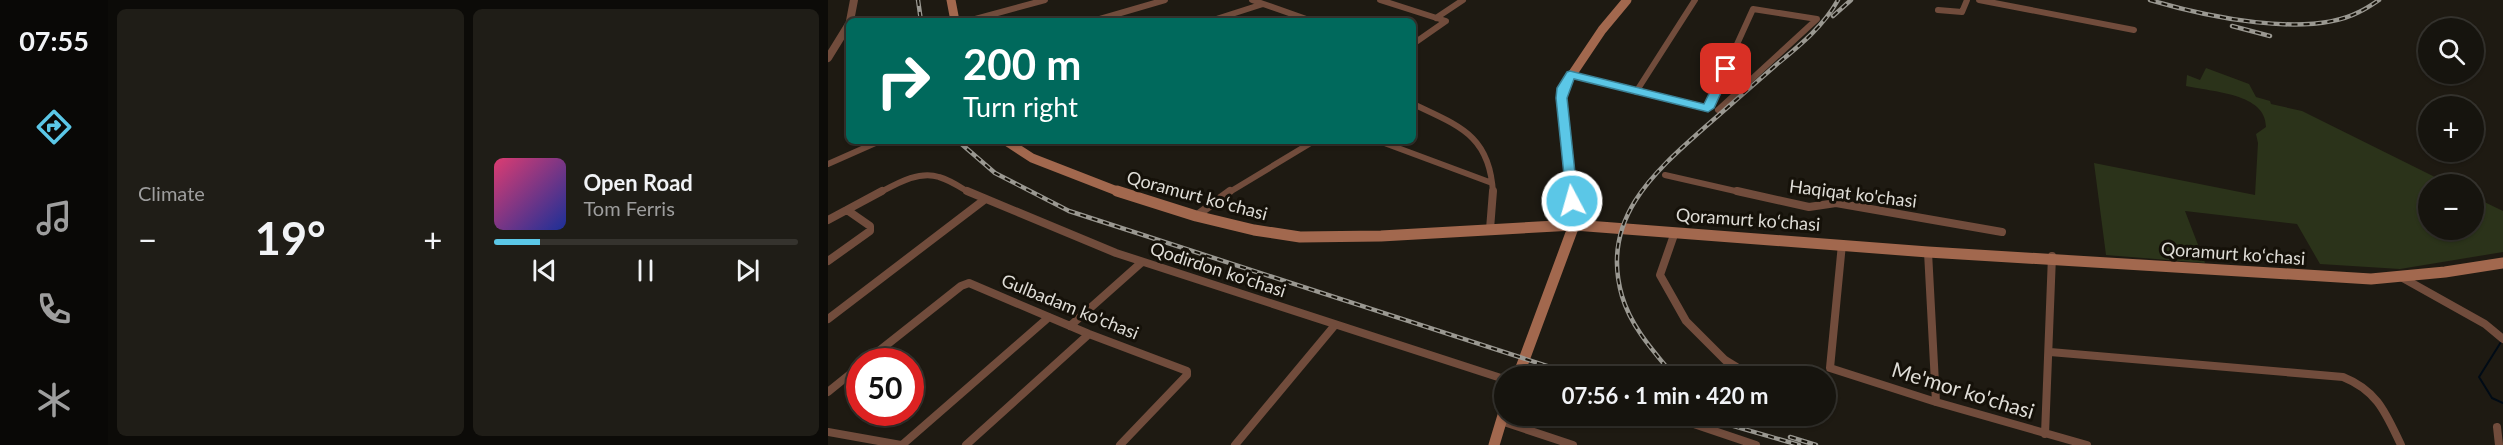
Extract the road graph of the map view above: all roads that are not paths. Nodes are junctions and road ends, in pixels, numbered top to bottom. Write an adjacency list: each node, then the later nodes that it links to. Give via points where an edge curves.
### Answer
1 (854, 0): 14 (street)
2 (949, 0): 15 (main road)
3 (1046, 0): 16 (street)
4 (1165, 0): 17 (street)
5 (1252, 0): 12 (street)
6 (1380, 0): 20 (street)
7 (1463, 0): 20 (street)
8 (1627, 0): 25 (main road)
9 (1695, 0): 26 (street)
10 (1967, 0): 13 (street, via 1962,12)
11 (1978, 0): 22 (street)
12 (1263, 4): 18 (street); 19 (street)
13 (1938, 10)
14 (851, 18)
15 (952, 18)
16 (979, 18)
17 (1103, 18)
18 (1219, 18)
19 (1303, 18)
20 (1436, 18): 23 (street, via 1446,21)
21 (846, 29): 24 (street)
22 (2134, 30)
23 (1416, 42)
24 (828, 58)
25 (1570, 75): 26 (street); 41 (main road, via 1561,98)
26 (1636, 92): 28 (street, via 1708,108 1753,9 1817,19)
27 (1416, 106): 36 (street, via 1475,137 1487,159)
28 (1718, 110)
29 (873, 144): 34 (street)
30 (1011, 144): 39 (main road, Qoramurt koʻchasi, via 1059,171)
31 (1016, 144): 39 (main road, Qoramurt koʻchasi, via 1036,157 1097,182)
32 (1309, 144): 39 (street, via 1240,184)
33 (1387, 144): 36 (street)
34 (828, 164)
35 (1665, 175): 44 (street, Haqiqat ko'chasi, via 1809,207 1836,203)
36 (1492, 183): 42 (street)
37 (984, 200): 38 (street, Qodirdon ko'chasi, via 945,179 928,175 899,182); 50 (street, Qodirdon ko'chasi); 53 (street)
38 (847, 210): 40 (street); 48 (street, via 870,226 870,231)
39 (1198, 215): 42 (main road, Qoramurt koʻchasi, via 1254,230 1310,237)
40 (828, 220)
41 (1574, 223): 42 (main road, Qoramurt koʻchasi); 43 (main road, Qoramurt koʻchasi); 47 (main road, Qoramurt koʻchasi, via 1674,226); 60 (main road)
42 (1491, 227)
43 (1675, 232): 45 (main road, Qoramurt koʻchasi); 61 (street, via 1660,275 1686,321)
44 (2002, 232)
45 (1842, 244): 46 (main road, Qoramurt koʻchasi); 65 (street, Me'mor ko'chasi, via 1830,368)
46 (1928, 252): 47 (main road, Qoramurt koʻchasi); 65 (street)
47 (2052, 257): 51 (main road, Qoramurt koʻchasi, via 2315,277); 59 (street)
48 (828, 261)
49 (2503, 261): 51 (main road, Qoramurt koʻchasi)
50 (1142, 262): 54 (street, Qodirdon ko'chasi); 55 (street)
51 (2400, 276): 57 (street, via 2485,324)
52 (1049, 317): 55 (street, Gulbadam ko'chasi); 58 (street, Gulbadam ko'chasi, via 969,283); 72 (street)
53 (828, 319)
54 (1335, 325): 62 (street, Qodirdon ko'chasi); 75 (street)
55 (1070, 326): 56 (street, Gulbadam ko'chasi)
56 (1089, 334): 73 (street); 74 (street, Gulbadam ko'chasi, via 1188,372)
57 (2503, 339)
58 (882, 348)
59 (2050, 352): 71 (street); 80 (street, via 2343,377 2363,385 2378,398)
60 (1522, 366)
61 (1735, 366)
62 (1494, 376)
63 (846, 377): 64 (street)
64 (828, 392)
65 (1936, 402): 71 (street, Me'mor ko'chasi)
66 (1500, 426): 76 (main road)
67 (1526, 426): 77 (street)
68 (1700, 426): 78 (street)
69 (2497, 427): 81 (street)
70 (828, 432): 72 (street)
71 (2045, 434): 79 (street, Me'mor ko'chasi)
72 (902, 445)
73 (966, 445)
74 (1120, 445)
75 (1235, 445)
76 (1494, 445)
77 (1573, 445)
78 (1756, 445)
79 (2086, 445)
80 (2401, 445)
81 (2499, 445)

